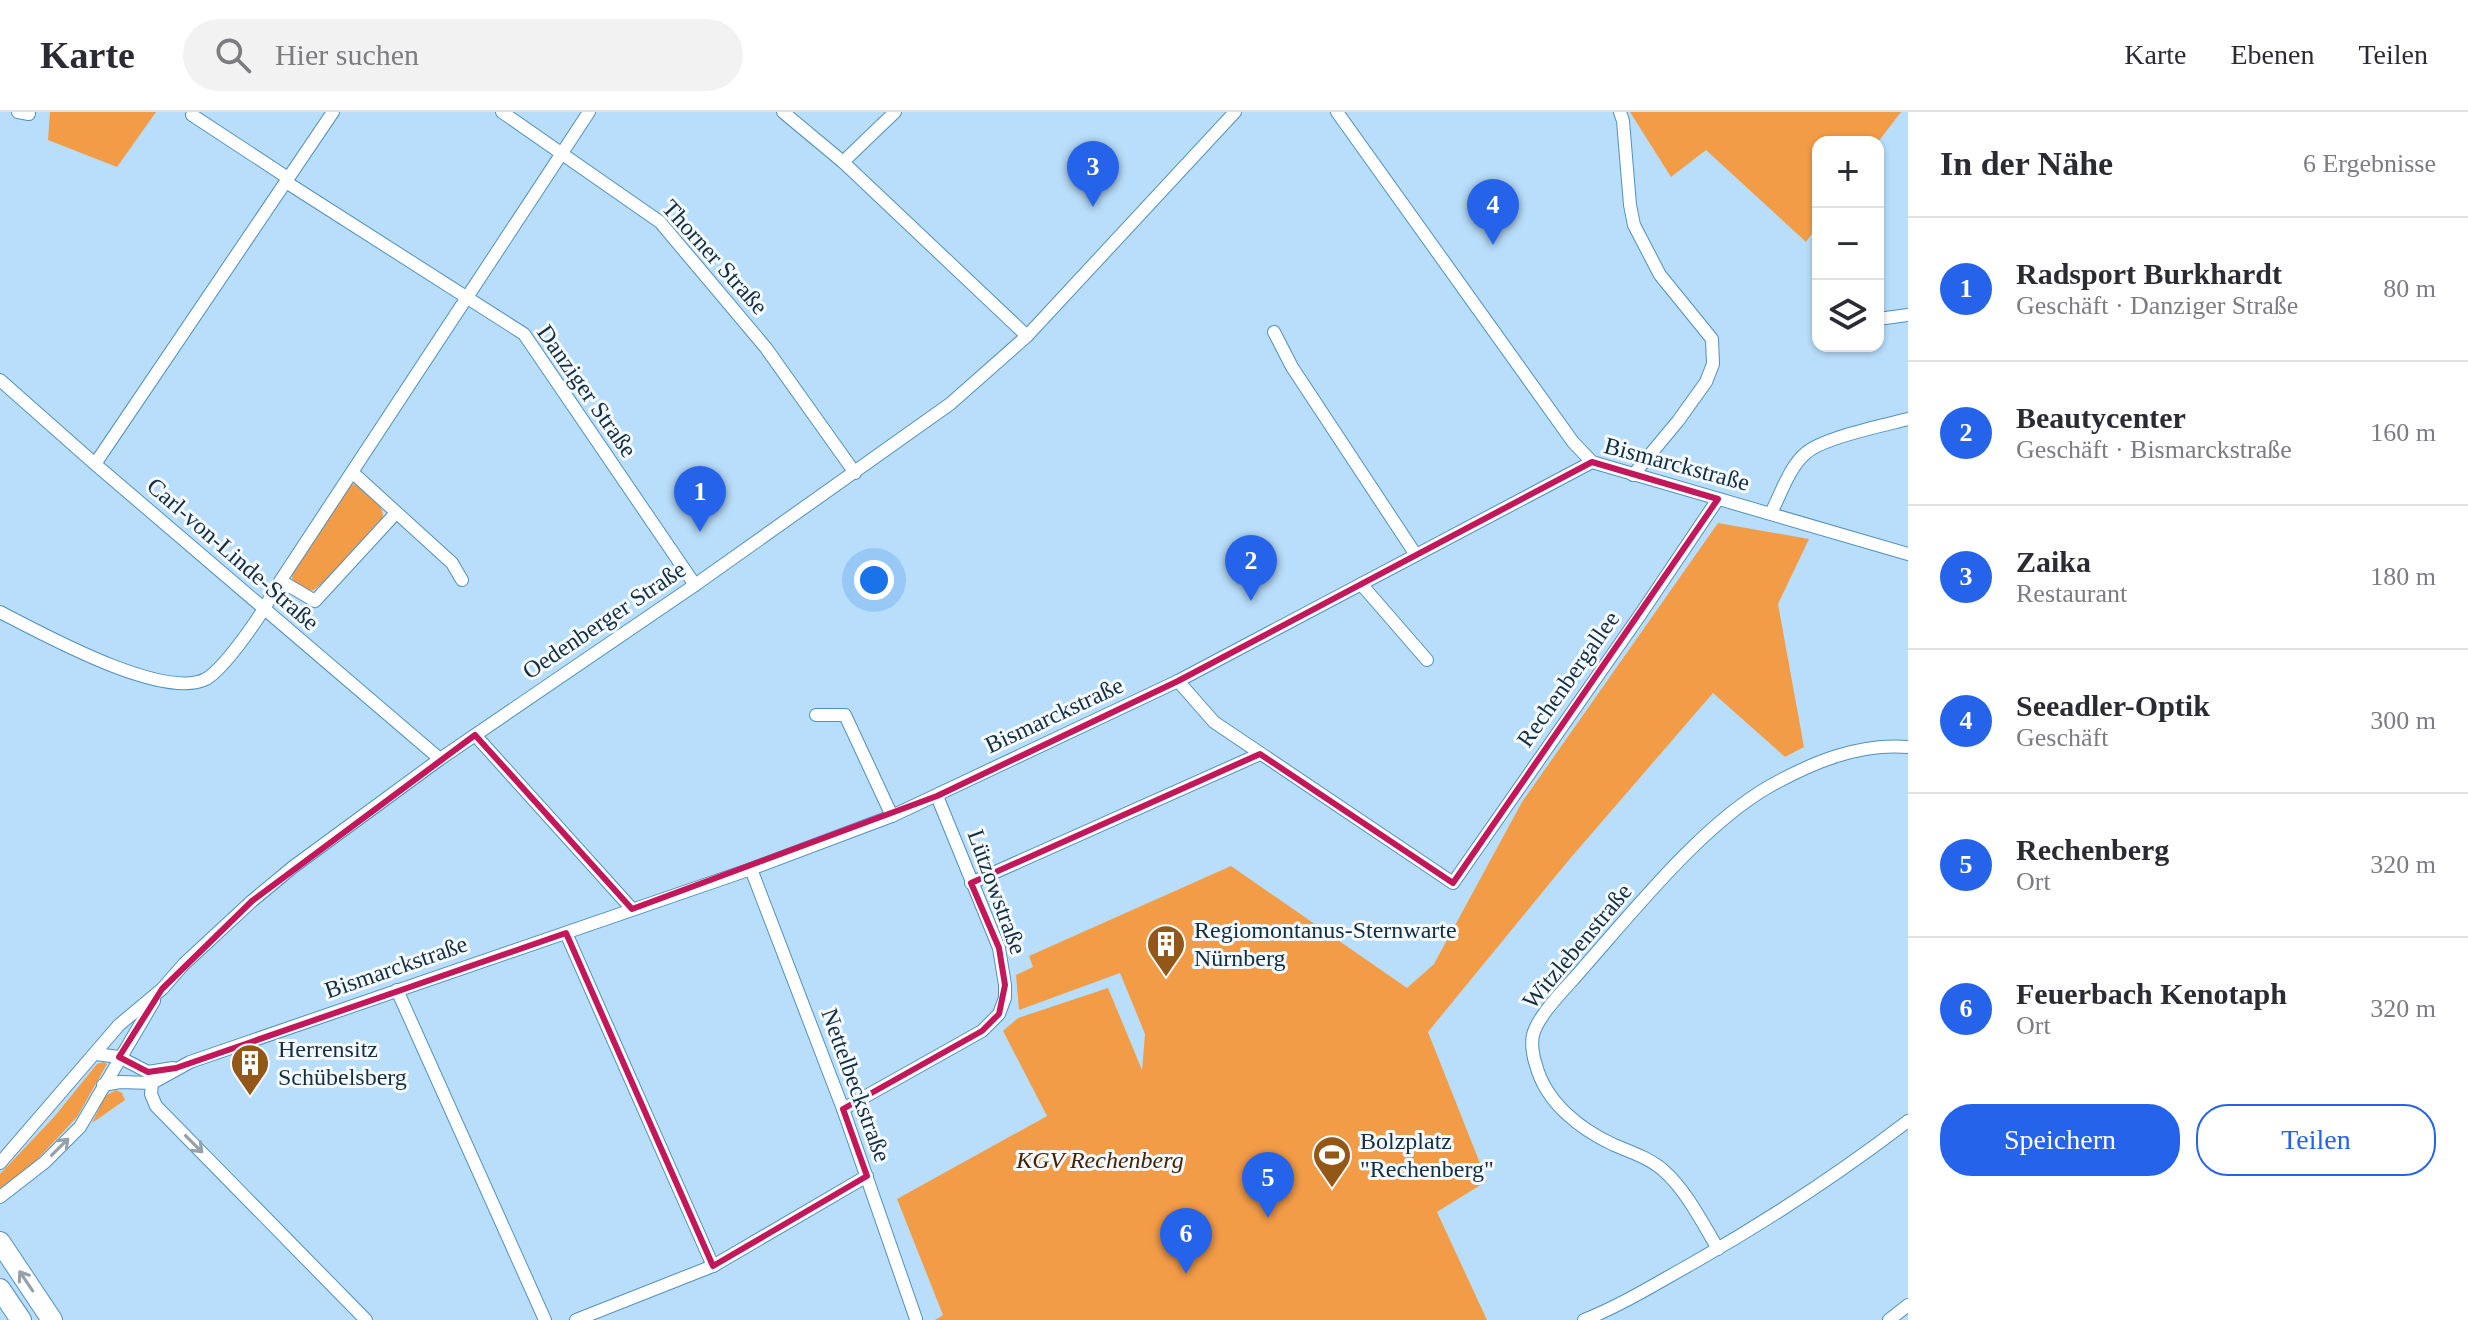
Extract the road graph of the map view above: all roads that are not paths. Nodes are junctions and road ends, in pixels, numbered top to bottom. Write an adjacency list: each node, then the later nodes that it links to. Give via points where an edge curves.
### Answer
1 (333, 112): 12 (street)
2 (502, 112): 10 (street, Thorner Straße)
3 (589, 112): 10 (street)
4 (783, 112): 11 (street)
5 (895, 112): 11 (street)
6 (1235, 112): 17 (street, Oedenberger Straße)
7 (1337, 112): 20 (street)
8 (1620, 112): 24 (street, via 1634,225 1660,275 1712,339 1713,364 1678,421)
9 (192, 115): 12 (street, Danziger Straße)
10 (562, 152): 13 (street); 23 (street, Thorner Straße, via 660,222 766,348)
11 (843, 162): 17 (street)
12 (287, 180): 13 (street, Danziger Straße); 21 (street)
13 (467, 299): 22 (street); 33 (street, Danziger Straße, via 524,334)
14 (1908, 315): 15 (street)
15 (1884, 318)
16 (1274, 332): 29 (street)
17 (1027, 336): 23 (street, Oedenberger Straße, via 950,404)
18 (0, 380): 21 (street, Carl-von-Linde-Straße)
19 (1908, 419): 27 (street, via 1806,452)
20 (1592, 462): 24 (street, Bismarckstraße); 29 (street, Bismarckstraße)
21 (95, 464): 34 (street, Carl-von-Linde-Straße)
22 (352, 472): 26 (street); 31 (street)
23 (855, 473): 33 (street, Oedenberger Straße)
24 (1633, 475): 25 (street, Bismarckstraße)
25 (1718, 499): 27 (street, Bismarckstraße); 41 (street, Rechenbergallee, via 1453,883)
26 (396, 513): 30 (street, via 452,563); 31 (street, via 315,601)
27 (1771, 513): 28 (street, Bismarckstraße)
28 (1908, 554)
29 (1416, 555): 32 (street, Bismarckstraße)
30 (462, 580)
31 (281, 581): 34 (street)
32 (1361, 584): 36 (street); 37 (street, Bismarckstraße)
33 (695, 585): 39 (street, Oedenberger Straße)
34 (265, 611): 35 (street, via 214,672 195,682 178,683 122,670); 42 (street, Carl-von-Linde-Straße)
35 (0, 612)
36 (1427, 660)
37 (1178, 681): 41 (street, via 1214,722); 43 (street, Bismarckstraße)
38 (816, 715): 44 (street, via 845,715)
39 (475, 735): 42 (street, Oedenberger Straße); 47 (street)
40 (1908, 747): 62 (street, Witzlebenstraße, via 1859,748 1826,760 1769,786 1731,814 1636,908 1555,1001 1533,1035 1541,1081 1561,1109 1591,1132 1661,1168)
41 (1260, 754): 46 (street)
42 (440, 759): 49 (street, Oedenberger Straße, via 252,901)
43 (937, 796): 44 (street, Bismarckstraße); 46 (street, Lützowstraße)
44 (892, 816): 45 (street, Bismarckstraße)
45 (751, 869): 47 (street, Bismarckstraße); 56 (street, Nettelbeckstraße)
46 (971, 883): 56 (street, Lützowstraße, via 999,948 1005,985 999,1014 982,1031)
47 (632, 909): 48 (street, Bismarckstraße)
48 (566, 933): 50 (street, Bismarckstraße); 63 (street)
49 (162, 989): 51 (street, Oedenberger Straße, via 119,1025); 52 (street, Oedenberger Straße)
50 (397, 990): 53 (street, Bismarckstraße); 70 (street)
51 (96, 1054): 52 (street, Bismarckstraße); 58 (street)
52 (119, 1057): 53 (street, Bismarckstraße, via 148,1072); 55 (street)
53 (176, 1068): 54 (street, Bismarckstraße)
54 (152, 1083): 55 (street); 69 (street, one-way to 69, via 156,1106)
55 (103, 1085): 60 (street, one-way to 55, via 80,1127)
56 (843, 1109): 59 (street, Nettelbeckstraße)
57 (1908, 1121): 62 (street)
58 (0, 1163)
59 (867, 1176): 63 (street); 66 (street, Nettelbeckstraße)
60 (0, 1197)
61 (0, 1242): 68 (main road, one-way to 61)
62 (1718, 1249): 72 (street)
63 (713, 1266): 71 (street)
64 (0, 1289): 67 (main road)
65 (1908, 1305): 73 (street)
66 (916, 1319)
67 (21, 1320)
68 (52, 1320)
69 (366, 1320)
70 (545, 1320)
71 (576, 1320)
72 (1584, 1320)
73 (1889, 1320)

